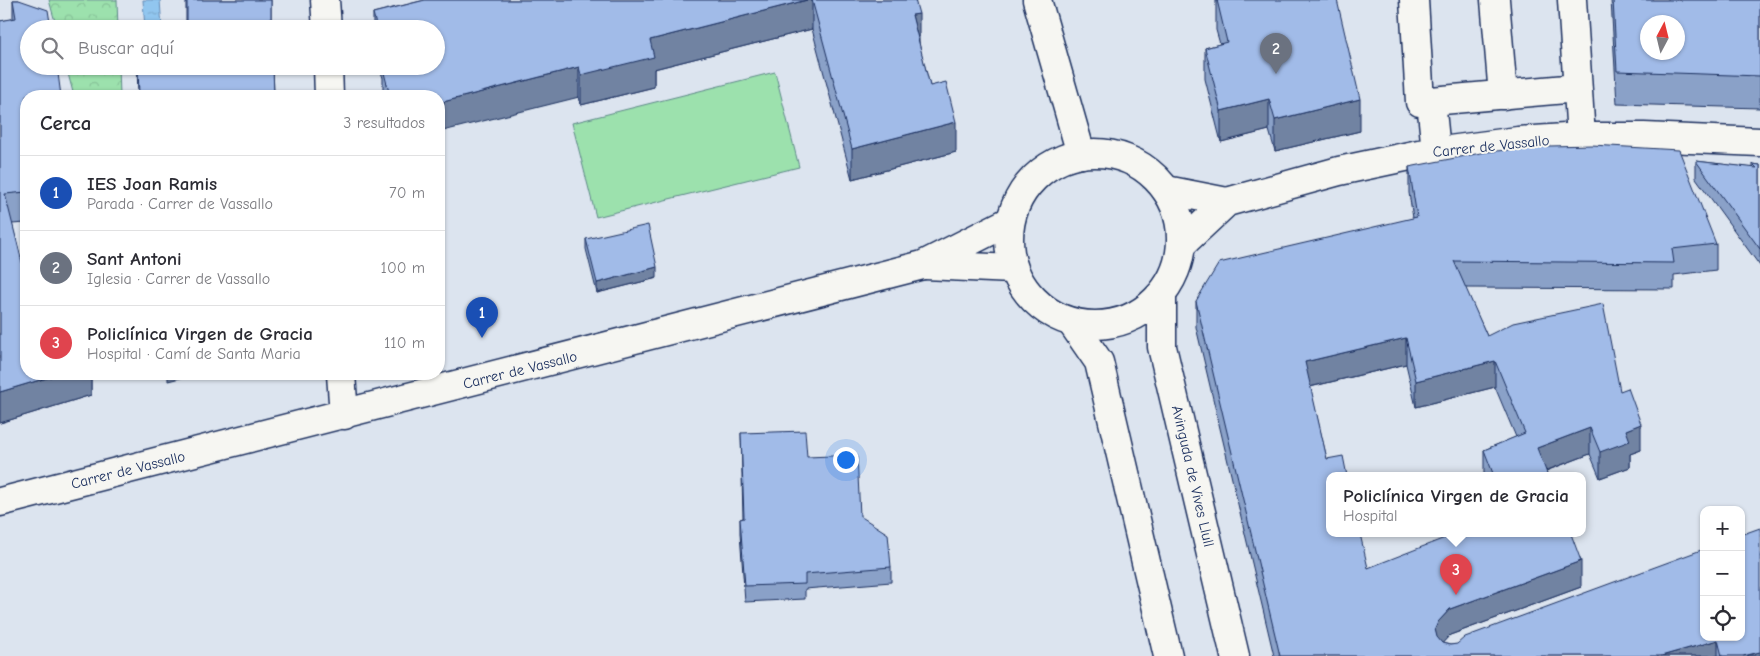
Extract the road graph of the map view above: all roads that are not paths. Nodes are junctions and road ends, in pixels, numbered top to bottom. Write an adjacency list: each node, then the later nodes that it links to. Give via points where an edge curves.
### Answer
1 (325, 0): 6 (street)
2 (1037, 0): 15 (street)
3 (1414, 0): 11 (street, via 1420,102)
4 (1495, 0): 10 (street)
5 (1572, 0): 8 (street)
6 (326, 20)
7 (328, 75): 9 (street)
8 (1578, 88): 10 (street); 12 (street)
9 (329, 90)
10 (1503, 95): 11 (street)
11 (1431, 101): 14 (street)
12 (1581, 137): 13 (street, Carrer de Vassallo); 14 (street, Carrer de Vassallo)
13 (1760, 142)
14 (1436, 151): 17 (street, Carrer de Vassallo, via 1339,171)
15 (1081, 154): 16 (street, via 1104,154 1128,160 1149,172); 18 (street, via 1042,170 1017,202)
16 (1166, 190): 17 (street); 19 (street, via 1178,215)
17 (1228, 202): 19 (street)
18 (1010, 221): 20 (street, Carrer de Vassallo); 21 (street, via 1008,245)
19 (1182, 244): 22 (street, via 1176,271)
20 (923, 265): 21 (street, Carrer de Vassallo); 25 (street, Carrer de Vassallo)
21 (1013, 269): 23 (street, via 1026,293 1046,312)
22 (1162, 295): 23 (street, via 1137,316 1105,326); 28 (street, Avinguda de Vives Llull, via 1162,347)
23 (1072, 323): 27 (street, via 1099,362)
24 (341, 380): 25 (street)
25 (344, 415): 26 (street, Carrer de Vassallo)
26 (0, 502)
27 (1168, 656)
28 (1235, 656)

